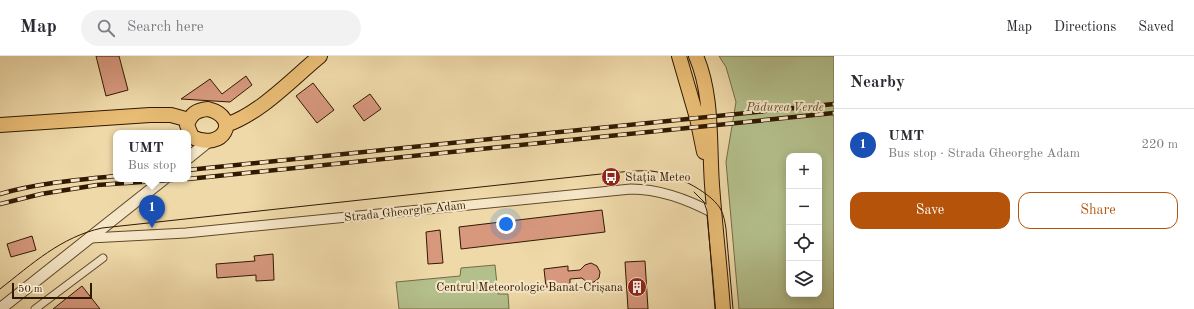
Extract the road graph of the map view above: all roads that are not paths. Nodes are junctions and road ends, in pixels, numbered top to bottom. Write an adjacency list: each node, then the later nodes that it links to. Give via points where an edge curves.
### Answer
1 (320, 56): 6 (main road, via 257,108 236,122)
2 (679, 56): 12 (main road, via 697,118)
3 (696, 56): 12 (main road, via 701,68 709,117)
4 (189, 120): 5 (main road, via 171,115 150,115); 6 (main road, via 196,112 208,110 221,114); 7 (main road)
5 (0, 125)
6 (226, 125): 8 (main road, via 223,135)
7 (187, 130)
8 (209, 141): 9 (main road); 10 (street)
9 (191, 143)
10 (191, 156)
11 (160, 182): 14 (street)
12 (712, 185): 13 (main road)
13 (715, 214): 14 (street, Strada Gheorghe Adam, via 659,191 631,189 186,233); 18 (main road)
14 (90, 238): 16 (street)
15 (103, 258): 17 (street)
16 (0, 309)
17 (35, 309)
18 (723, 309)

